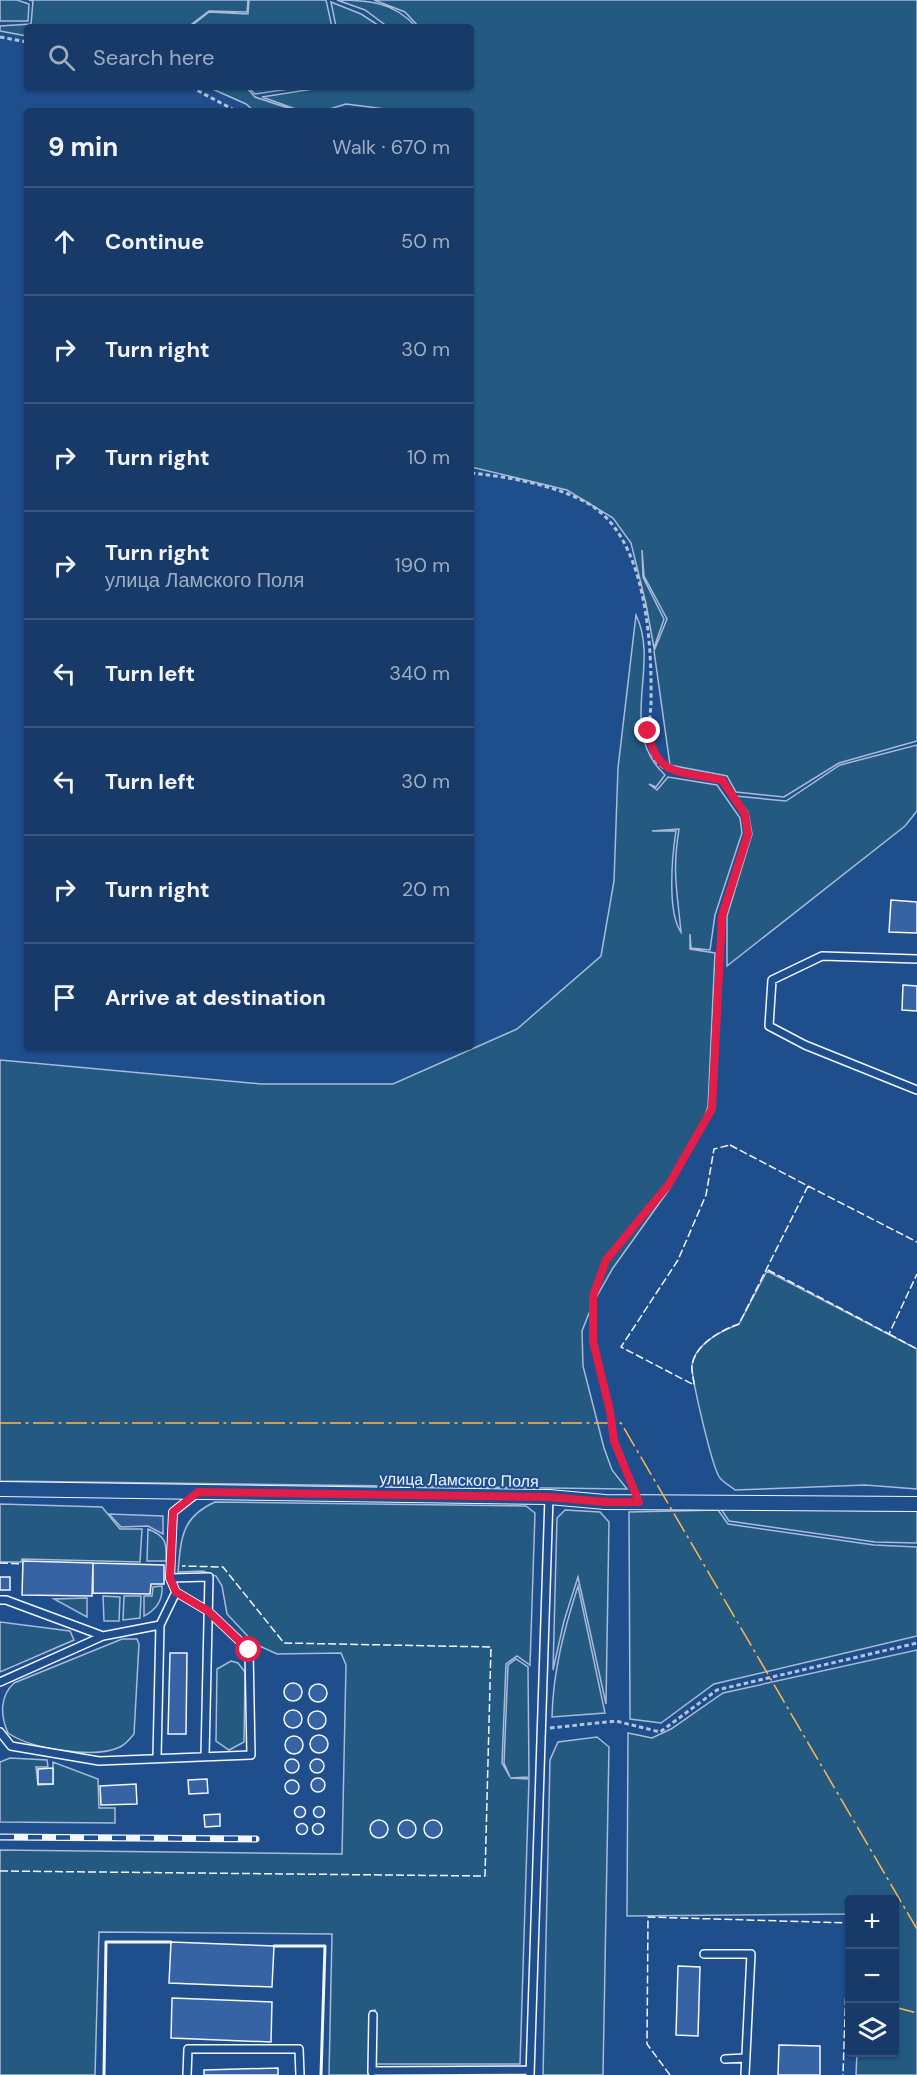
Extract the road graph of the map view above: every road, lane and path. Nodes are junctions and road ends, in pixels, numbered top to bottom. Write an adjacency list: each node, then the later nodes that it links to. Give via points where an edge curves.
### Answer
1 (0, 37): 2 (path)
2 (24, 41)
3 (197, 90): 4 (path)
4 (230, 108)
5 (474, 474): 11 (path, via 562,493 590,505 609,520 628,545 644,605 651,683 648,731 655,757 664,768 722,780 745,814 748,834 722,916 712,1109 669,1184 606,1260 593,1296 593,1341 614,1441)
6 (917, 959): 7 (lane, via 822,956 772,980 769,1026 805,1045)
7 (917, 1090)
8 (0, 1489): 9 (street, улица Ламского Поля)
9 (198, 1492): 10 (street, улица Ламского Поля); 13 (lane, via 173,1512)
10 (549, 1497): 11 (street, улица Ламского Поля); 21 (lane)
11 (639, 1502): 12 (street, улица Ламского Поля)
12 (917, 1504)
13 (170, 1578): 14 (lane); 16 (lane, via 209,1577)
14 (176, 1592): 16 (lane); 17 (lane)
15 (0, 1600): 18 (lane)
16 (208, 1611): 23 (lane); 23 (lane, via 249,1650 251,1755)
17 (160, 1625): 18 (lane); 24 (lane)
18 (103, 1636): 20 (lane)
19 (917, 1643): 21 (path, via 717,1690 660,1732 616,1721)
20 (0, 1682)
21 (542, 1729): 29 (lane)
22 (0, 1732): 24 (lane, via 11,1746 47,1754 99,1761)
23 (205, 1756): 24 (lane)
24 (157, 1757)
25 (704, 1954): 27 (lane, via 751,1954)
26 (373, 2015): 30 (lane)
27 (746, 2058): 28 (lane); 33 (lane)
28 (725, 2059)
29 (530, 2072): 30 (lane)
30 (372, 2073)
31 (187, 2075): 32 (lane, via 188,2049 299,2049)
32 (300, 2075)
33 (745, 2075)

